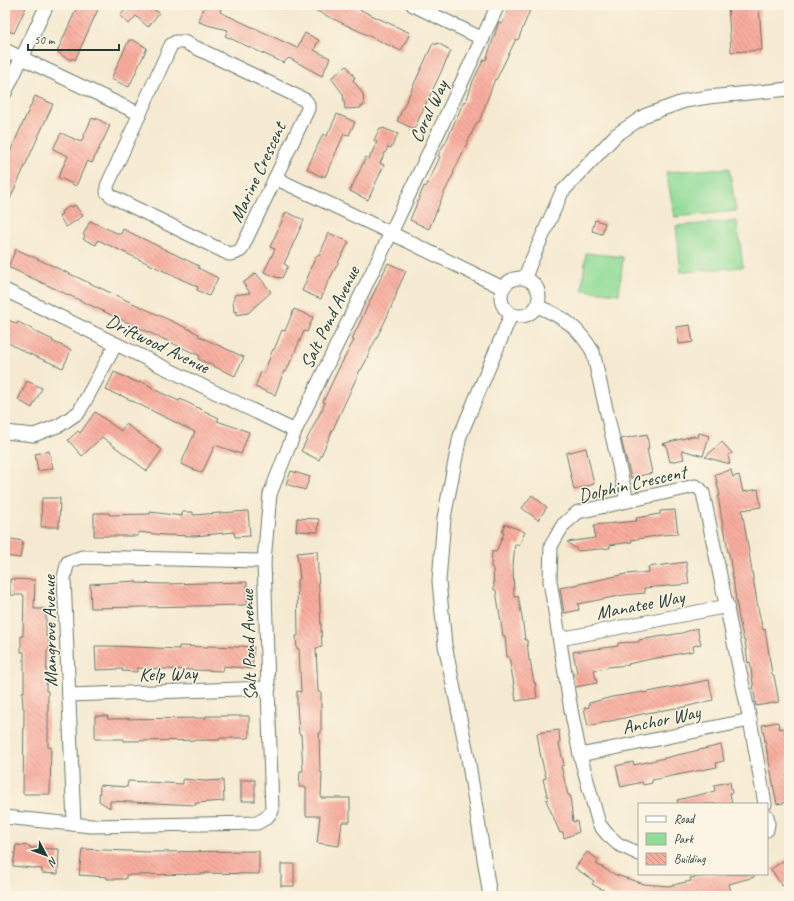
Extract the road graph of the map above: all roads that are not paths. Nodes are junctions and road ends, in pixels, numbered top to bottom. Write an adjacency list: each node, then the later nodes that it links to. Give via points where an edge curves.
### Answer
1 (47, 5): 6 (street)
2 (413, 5): 4 (street)
3 (498, 5): 4 (street, Coral Way)
4 (482, 38): 11 (street, Coral Way)
5 (5, 50): 6 (street)
6 (22, 58): 8 (street); 9 (street)
7 (789, 89): 12 (street, via 708,96 685,101 646,115 616,135 562,192)
8 (5, 93)
9 (140, 114): 10 (street, Marine Crescent, via 171,45 184,42 305,100 308,104 308,109); 10 (street, Marine Crescent, via 107,186 107,192 112,197 228,254 241,250)
10 (275, 178): 11 (street)
11 (391, 233): 13 (street); 18 (street, Salt Pond Avenue)
12 (524, 278): 13 (street, via 514,279); 15 (street, via 535,284 538,289)
13 (503, 288): 16 (street, via 500,298 504,308)
14 (5, 290): 17 (street, Driftwood Avenue)
15 (537, 306): 16 (street, via 529,315); 20 (street, via 569,322 584,337 593,352)
16 (511, 315): 32 (street, via 460,436 444,518 439,582 445,645 468,758)
17 (116, 344): 18 (street, Driftwood Avenue); 19 (street, via 79,412 60,425 34,435)
18 (296, 431): 21 (street, Salt Pond Avenue, via 270,494)
19 (5, 432)
20 (627, 500): 22 (street, Dolphin Crescent, via 695,486 699,488 703,493); 23 (street, Dolphin Crescent, via 578,512 563,525 551,546 550,581)
21 (264, 561): 24 (street, Salt Pond Avenue); 25 (street, Mangrove Avenue, via 82,557 68,562 64,577)
22 (728, 606): 23 (street, Manatee Way); 26 (street, Dolphin Crescent)
23 (560, 639): 27 (street, Dolphin Crescent)
24 (269, 688): 25 (street, Kelp Way); 30 (street, Salt Pond Avenue, via 272,811 266,818 257,824)
25 (69, 695): 30 (street, Mangrove Avenue)
26 (750, 720): 27 (street, Anchor Way); 28 (street, Dolphin Crescent)
27 (580, 755): 31 (street, Dolphin Crescent, via 599,824 618,844)
28 (765, 803)
29 (5, 817): 30 (street, Salt Pond Avenue)
30 (74, 824)
31 (638, 854)
32 (490, 896)

